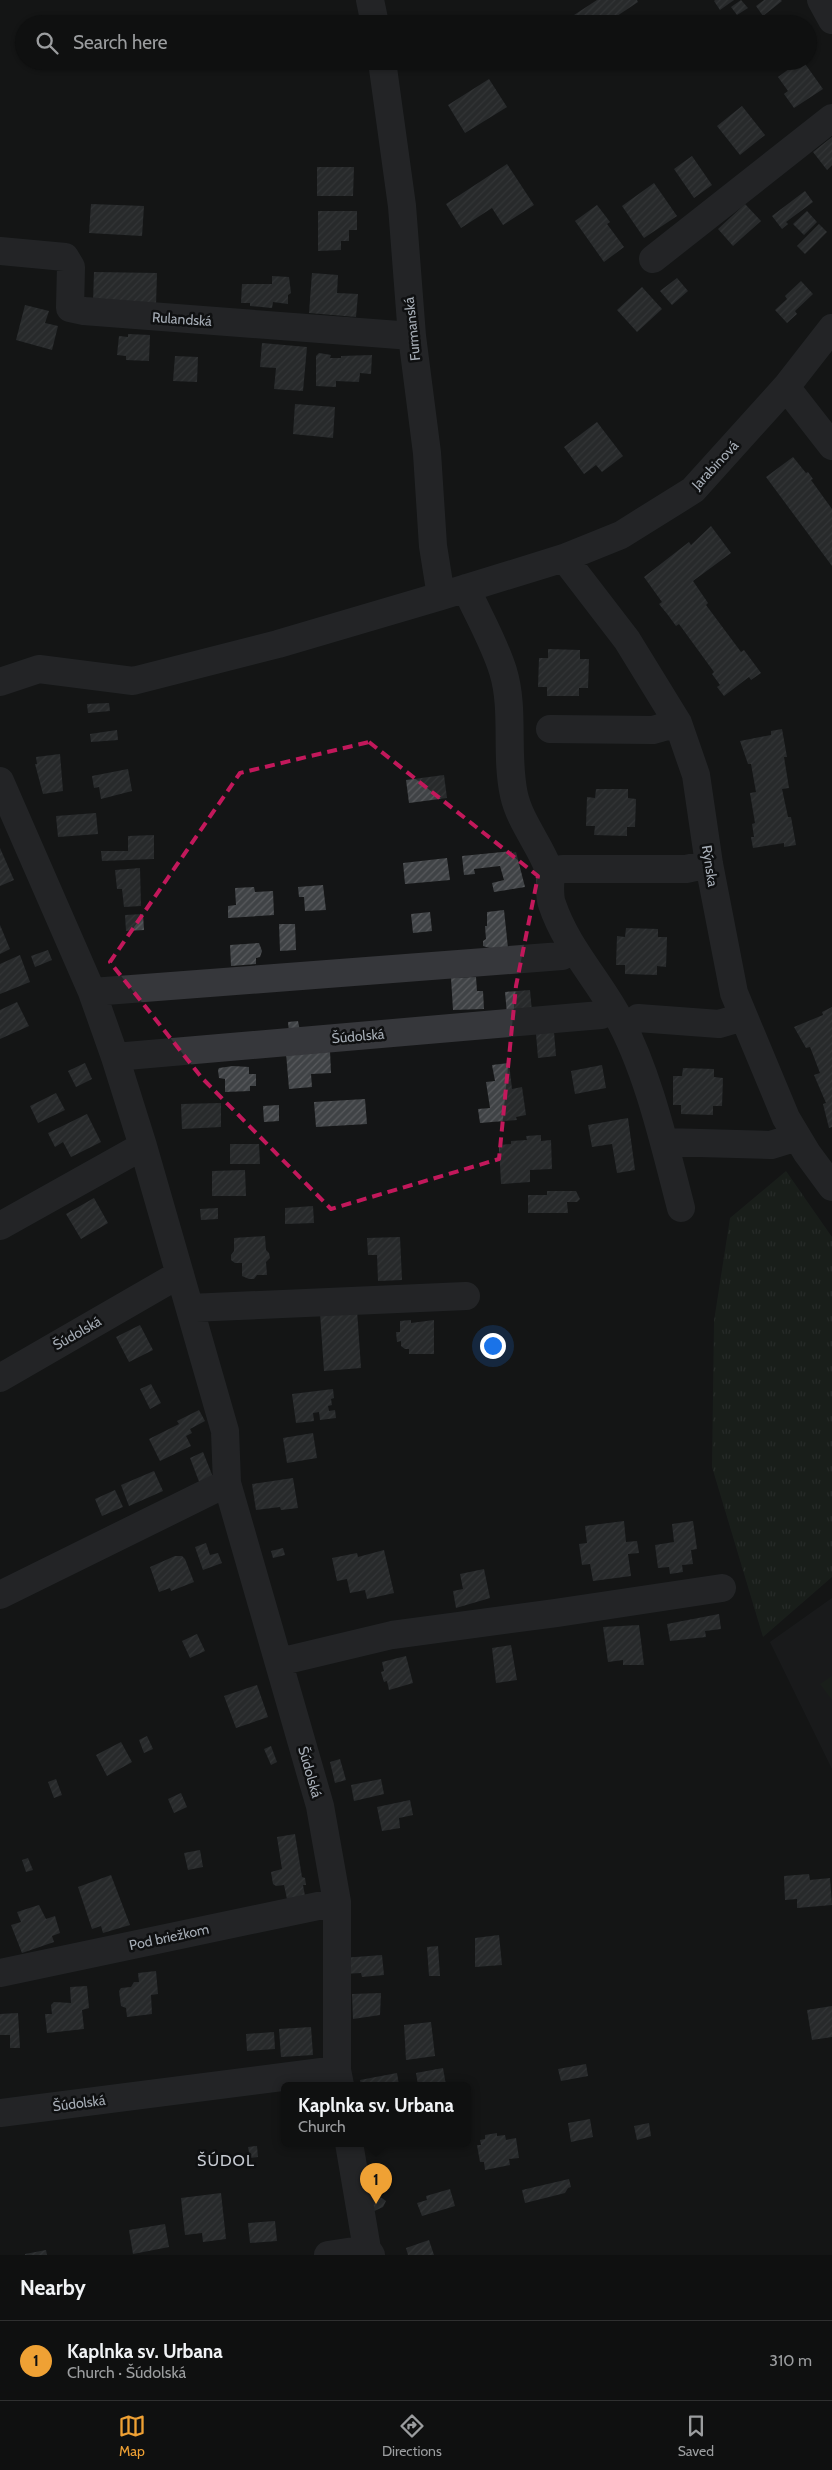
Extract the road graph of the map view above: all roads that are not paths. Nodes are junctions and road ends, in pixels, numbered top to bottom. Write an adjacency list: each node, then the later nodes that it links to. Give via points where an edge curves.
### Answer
1 (370, 0): 3 (street)
2 (821, 0): 4 (street)
3 (373, 15)
4 (832, 20)
5 (383, 70): 10 (street, Furmanská, via 402,206)
6 (832, 118): 8 (street)
7 (0, 251): 10 (street, Rulandská, via 65,257 71,267 70,308 84,311)
8 (653, 259)
9 (832, 328): 11 (street, Jarabinová)
10 (412, 336): 14 (street, Furmanská, via 427,453 433,546)
11 (786, 387): 12 (street); 13 (street, Jarabinová, via 694,490 622,535)
12 (832, 446)
13 (564, 558): 14 (street, Jarabinová); 16 (street, Rýnska, via 627,640)
14 (453, 592): 15 (street, Jarabinová, via 278,644 133,681 39,670); 20 (street, Furmanská, via 503,671 508,695 514,796)
15 (0, 682)
16 (678, 723): 17 (street, via 653,730); 19 (street, Rýnska, via 696,775)
17 (550, 729)
18 (0, 782): 22 (street, Šúdolská)
19 (709, 864): 20 (street, via 686,869 563,869); 24 (street, Rýnska, via 734,993)
20 (550, 872): 28 (street, via 551,902 561,926 617,1015 635,1055)
21 (562, 956): 22 (street)
22 (92, 992): 26 (street, Šúdolská)
23 (601, 1015): 26 (street, Šúdolská)
24 (743, 1017): 25 (street, via 719,1024); 27 (street, Rýnska)
25 (638, 1018)
26 (115, 1057): 29 (street, Šúdolská)
27 (797, 1137): 28 (street, via 771,1145); 30 (street, Rýnska)
28 (664, 1142): 31 (street)
29 (144, 1146): 32 (street); 33 (street, Šúdolská)
30 (832, 1187)
31 (681, 1208)
32 (0, 1226)
33 (180, 1274): 35 (street, Šúdolská); 36 (street, Šúdolská)
34 (466, 1296): 35 (street)
35 (190, 1308): 37 (street, Šúdolská, via 225,1431)
36 (0, 1378)
37 (228, 1483): 39 (street); 40 (street, Šúdolská)
38 (722, 1588): 40 (street, via 392,1635)
39 (0, 1595)
40 (279, 1662): 41 (street, Šúdolská, via 320,1806)
41 (337, 1902): 42 (street, Pod briežkom); 43 (street, Šúdolská)
42 (0, 1973)
43 (339, 2078): 44 (street, Šúdolská)
44 (300, 2082)
45 (281, 2084): 46 (street, Šúdolská)
46 (0, 2113)
47 (350, 2147): 48 (street)
48 (369, 2252): 49 (street)
49 (328, 2255)

